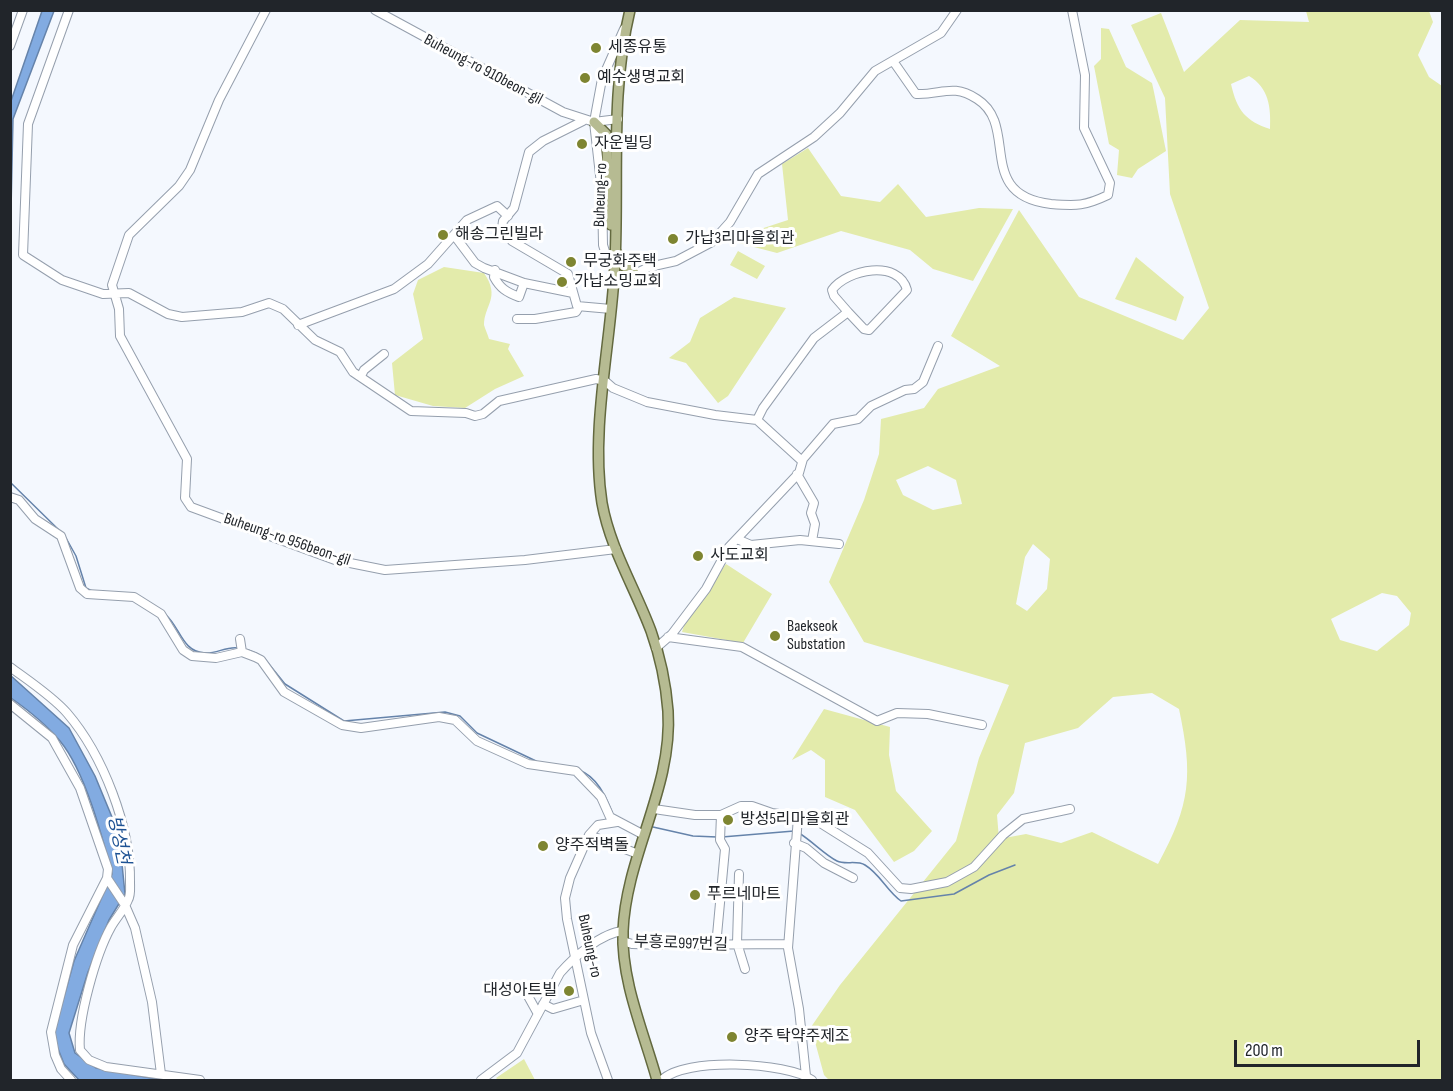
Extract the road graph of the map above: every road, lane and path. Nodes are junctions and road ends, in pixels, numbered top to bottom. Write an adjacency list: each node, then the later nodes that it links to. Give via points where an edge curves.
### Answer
1 (23, 10): 9 (street)
2 (69, 10): 23 (street, via 28,124 23,255 62,280)
3 (266, 10): 23 (street, via 219,100 190,170 129,236 112,285)
4 (375, 10): 12 (street, Buheung-ro 910beon-gil)
5 (630, 10): 8 (main road, Buheung-ro)
6 (957, 10): 10 (street, via 941,33)
7 (1072, 10): 10 (street, via 1085,75 1084,128 1110,183 1108,195 1086,206 1046,203 1012,190 990,109 957,89 916,94)
8 (627, 23): 11 (main road, Buheung-ro, via 618,84); 13 (street, via 602,79)
9 (10, 46)
10 (893, 61): 19 (street, via 875,71 814,138 758,174 730,222 712,242 676,261)
11 (618, 119): 13 (street, Buheung-ro 910beon-gil); 16 (main road, Buheung-ro)
12 (583, 121): 13 (street, Buheung-ro 910beon-gil); 14 (street, via 529,152 514,208)
13 (594, 122): 16 (main road, via 606,134 608,206); 17 (street, via 603,245 607,258)
14 (508, 216): 15 (street, via 497,206 467,220); 22 (street, via 502,225 505,235 564,271 571,278)
15 (454, 236): 18 (street, via 475,263); 28 (street, via 428,264 394,289)
16 (615, 245): 17 (main road, Buheung-ro); 19 (main road, via 623,265)
17 (615, 262): 20 (main road, Buheung-ro)
18 (495, 270): 21 (street); 21 (street, via 494,277 508,293 519,297)
19 (634, 273): 20 (street)
20 (614, 280): 25 (main road, Buheung-ro)
21 (524, 283): 22 (street)
22 (573, 292): 24 (street)
23 (114, 294): 28 (street, via 129,293 168,314 190,317 242,312 269,303 283,309); 40 (street, Buheung-ro 956beon-gil, via 120,336 187,459 185,498 191,507 335,560 386,570)
24 (579, 307): 25 (street); 27 (street, via 576,312)
25 (611, 309): 32 (main road, Buheung-ro)
26 (848, 312): 26 (street, via 868,330 907,290 905,285 891,272 846,276 832,290); 33 (street, via 814,338)
27 (517, 319)
28 (298, 325): 31 (street, via 315,340 340,352 353,372)
29 (939, 346): 34 (street, via 923,382 871,406 858,419 833,424)
30 (384, 354): 31 (street)
31 (362, 376): 32 (street, via 411,411 475,416 516,396 596,379)
32 (605, 381): 33 (street, via 646,402); 40 (main road, Buheung-ro, via 599,469 602,502)
33 (757, 420): 34 (street)
34 (802, 461): 35 (street)
35 (797, 474): 37 (street); 38 (street, via 812,494)
36 (10, 497): 44 (street, via 19,500 35,519 61,536 80,588 87,594 134,597 160,614 183,650 192,656 216,658)
37 (737, 539): 38 (street, via 751,545); 41 (street, via 706,589)
38 (812, 541): 39 (street)
39 (839, 544)
40 (616, 549): 43 (main road, Buheung-ro)
41 (668, 638): 43 (street); 47 (street, via 742,647 877,721 897,712)
42 (240, 639): 44 (street)
43 (656, 648): 48 (main road, Buheung-ro, via 668,728)
44 (242, 652): 52 (street, via 261,660 285,692 342,725 361,728 439,717 455,720 477,741 528,764 576,771 601,797)
45 (10, 667): 60 (street, via 66,712 111,789 122,820 130,870 130,898)
46 (10, 704): 58 (street, via 52,738 80,788 108,869)
47 (982, 725)
48 (654, 809): 50 (street); 54 (main road, Buheung-ro)
49 (1070, 809): 51 (street, via 1023,819 974,867 947,882 910,890 900,888 868,853 814,819)
50 (721, 815): 51 (street, via 741,806); 64 (street, via 720,837 725,849)
51 (798, 818): 55 (street)
52 (616, 822): 53 (street, via 598,825); 54 (street)
53 (590, 835): 56 (street); 66 (street, Buheung-ro, via 565,898)
54 (644, 835): 56 (main road, Buheung-ro)
55 (794, 843): 59 (street); 63 (street)
56 (638, 854): 61 (main road, Buheung-ro)
57 (739, 874): 65 (street, 부흥로997번길)
58 (107, 878): 60 (street); 74 (street, via 73,945 51,1032 58,1062)
59 (853, 878)
60 (125, 905): 72 (street, via 135,928 152,1002); 72 (street, via 98,961 81,1016 80,1050 89,1060 106,1067)
61 (623, 931): 62 (main road, Buheung-ro); 66 (street, via 611,934)
62 (623, 941): 64 (street, 부흥로997번길); 78 (main road, Buheung-ro, via 636,1007)
63 (788, 944): 65 (street, 부흥로997번길); 73 (street)
64 (716, 946): 65 (street, 부흥로997번길)
65 (739, 946): 67 (street, 부흥로997번길)
66 (576, 957): 69 (street, Buheung-ro); 70 (street, via 560,973)
67 (745, 969)
68 (523, 987): 71 (street)
69 (584, 1000): 70 (street, via 552,1009); 77 (street, Buheung-ro, via 591,1034)
70 (543, 1004): 71 (street)
71 (538, 1014): 76 (street, via 517,1053)
72 (161, 1074): 75 (street)
73 (809, 1078): 79 (street, via 786,1069 698,1067 678,1070)
74 (71, 1080)
75 (200, 1080)
76 (481, 1080)
77 (608, 1080)
78 (657, 1080)
79 (662, 1080)

